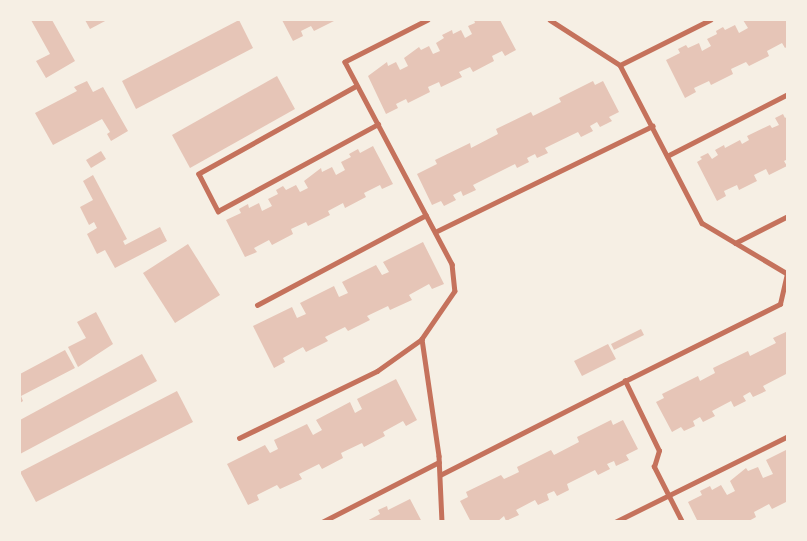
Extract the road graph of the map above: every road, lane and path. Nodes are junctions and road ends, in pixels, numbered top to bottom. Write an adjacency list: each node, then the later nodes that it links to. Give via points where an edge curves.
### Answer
1 (428, 20): 5 (lane, via 345,62)
2 (550, 20): 4 (lane)
3 (710, 20): 4 (lane)
4 (620, 65): 8 (lane)
5 (357, 86): 7 (lane); 7 (lane, via 199,174 218,211)
6 (788, 94): 9 (lane)
7 (378, 124): 10 (lane)
8 (652, 126): 9 (lane); 12 (lane)
9 (667, 156): 13 (lane, via 702,223)
10 (426, 215): 12 (lane); 15 (lane)
11 (788, 216): 13 (lane)
12 (435, 232): 16 (lane, via 452,264 455,291)
13 (735, 243): 14 (lane)
14 (787, 274): 17 (lane, via 780,304)
15 (257, 305)
16 (422, 339): 19 (lane, via 377,370); 20 (lane)
17 (625, 381): 21 (lane); 22 (lane, via 659,451 654,467)
18 (788, 436): 22 (lane)
19 (239, 438)
20 (439, 462): 21 (lane); 23 (lane)
21 (440, 475): 24 (lane)
22 (668, 495): 25 (lane); 26 (lane)
23 (322, 522)
24 (442, 522)
25 (615, 522)
26 (682, 522)

